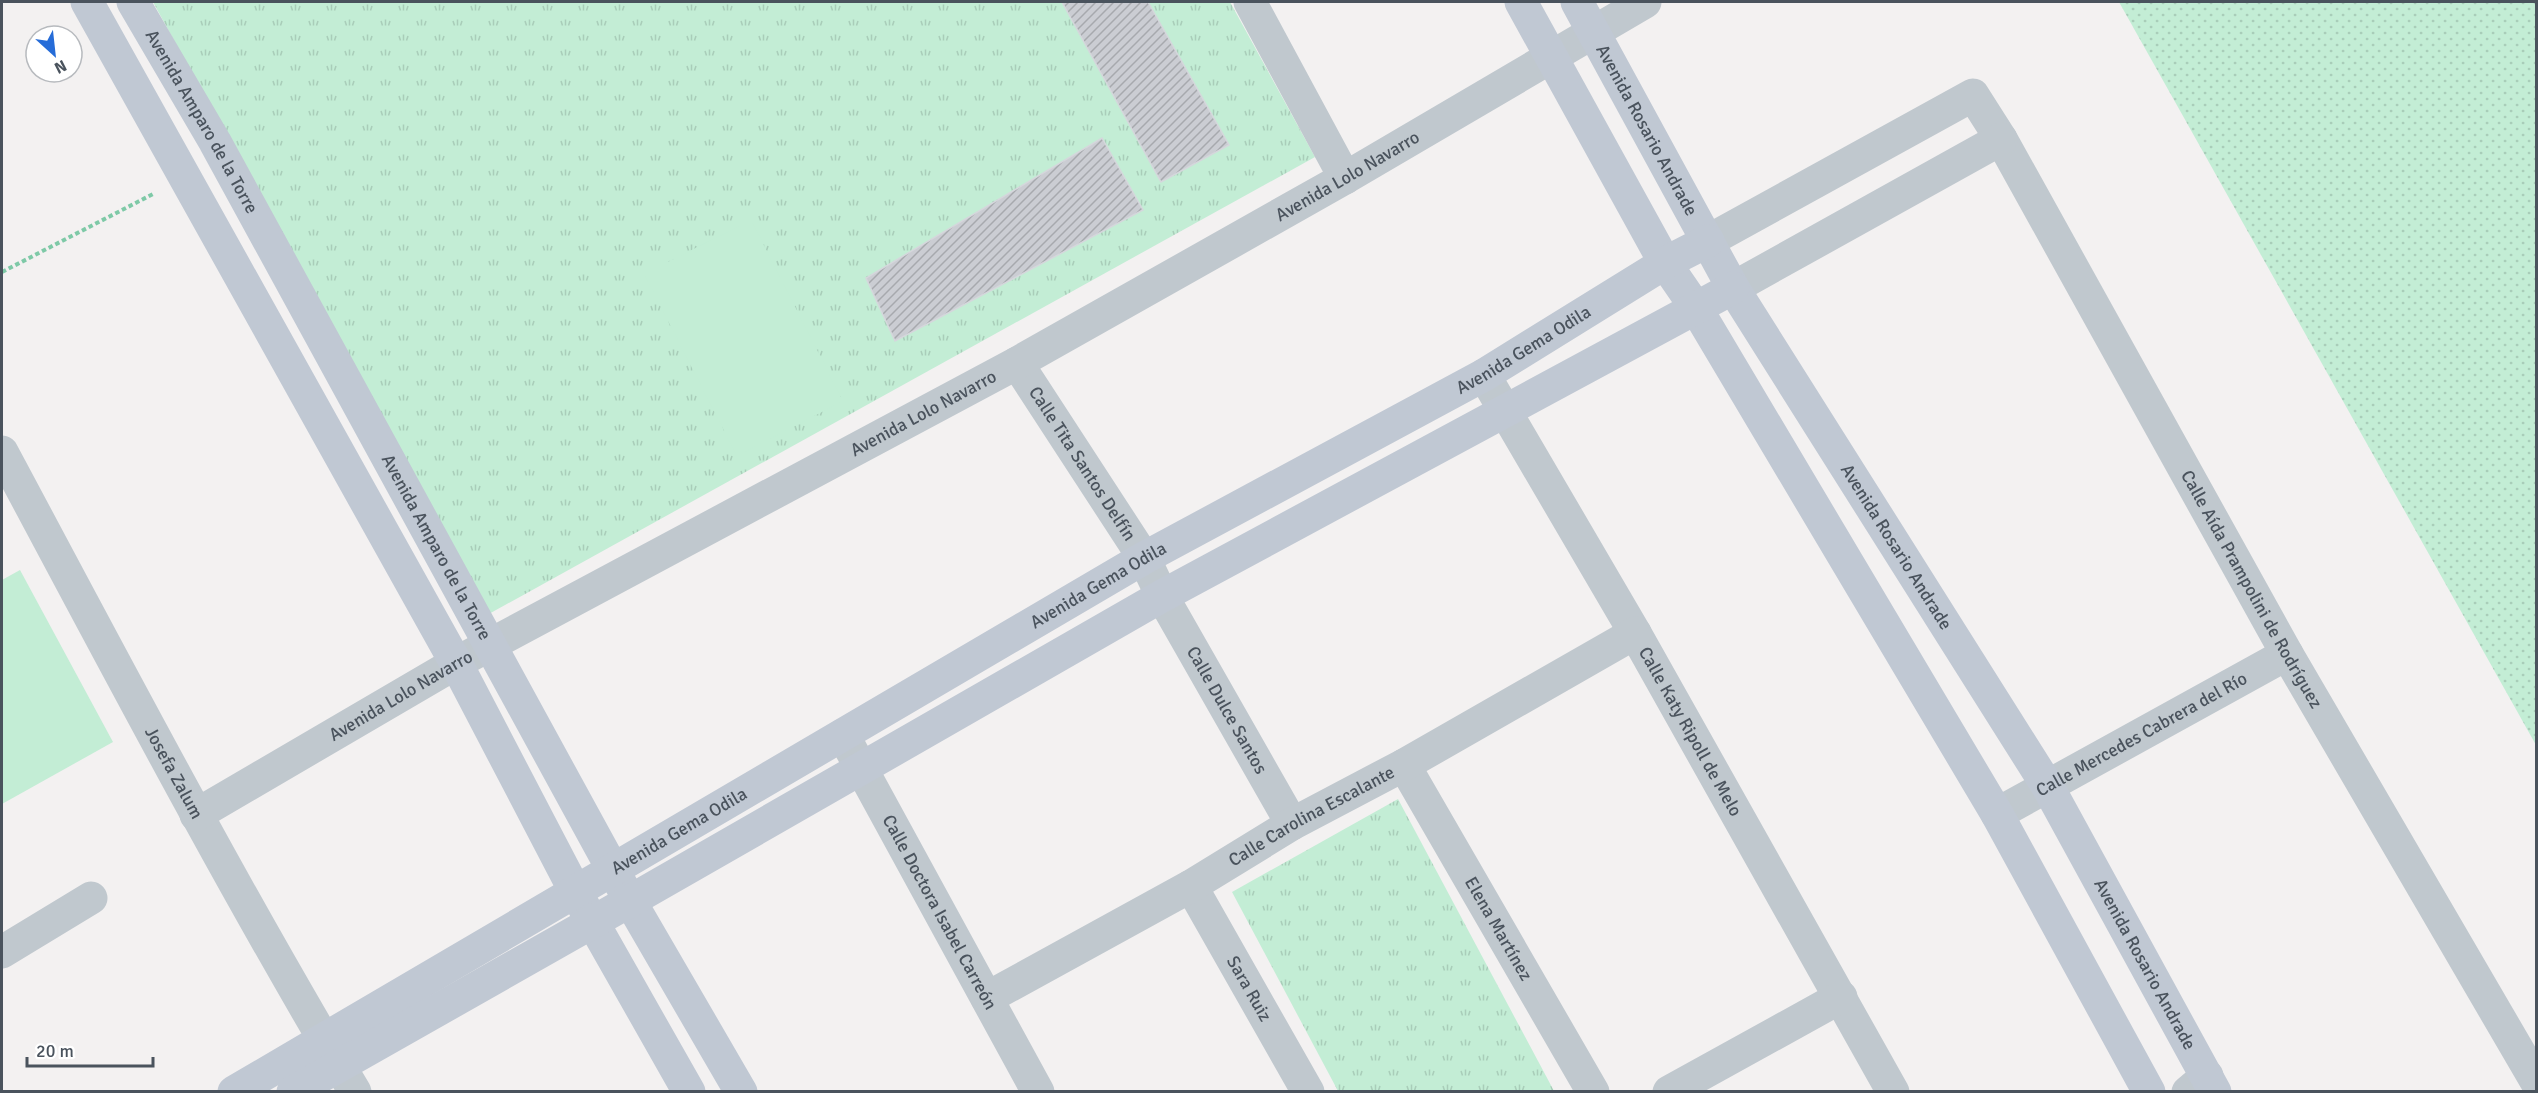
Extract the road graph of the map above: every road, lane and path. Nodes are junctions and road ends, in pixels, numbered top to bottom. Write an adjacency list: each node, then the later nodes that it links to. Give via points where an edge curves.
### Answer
1 (87, 2): 12 (street)
2 (134, 2): 11 (street, Avenida Amparo de la Torre)
3 (1250, 2): 13 (street)
4 (1521, 2): 8 (street)
5 (1577, 2): 7 (street, Avenida Rosario Andrade)
6 (1645, 2): 7 (street, Avenida Lolo Navarro)
7 (1593, 32): 8 (street, Avenida Lolo Navarro); 14 (street, Avenida Rosario Andrade)
8 (1551, 56): 13 (street, Avenida Lolo Navarro); 15 (street)
9 (1973, 95): 10 (street, Calle Aída Prampolini de Rodríguez); 14 (street, Avenida Gema Odila)
10 (2001, 139): 17 (street, Avenida Gema Odila); 27 (street, Calle Aída Prampolini de Rodríguez)
11 (215, 142): 12 (street); 26 (street, Avenida Amparo de la Torre)
12 (181, 170): 16 (path); 28 (street)
13 (1345, 178): 19 (street, Avenida Lolo Navarro)
14 (1708, 241): 15 (street, Avenida Gema Odila); 17 (street, Avenida Rosario Andrade)
15 (1665, 263): 18 (street); 20 (street, Avenida Gema Odila)
16 (2, 273)
17 (1733, 288): 18 (street, Avenida Gema Odila); 32 (street, Avenida Rosario Andrade)
18 (1696, 308): 21 (street, Avenida Gema Odila); 33 (street)
19 (1017, 363): 23 (street, Calle Tita Santos Delfín); 26 (street, Avenida Lolo Navarro)
20 (1484, 375): 21 (street, Calle Katy Ripoll de Melo); 23 (street, Avenida Gema Odila)
21 (1505, 412): 24 (street, Avenida Gema Odila); 25 (street, Calle Katy Ripoll de Melo)
22 (2, 452): 34 (street, Josefa Zalum)
23 (1144, 558): 24 (street, Calle Tita Santos Delfín); 29 (street, Avenida Gema Odila)
24 (1162, 596): 31 (street, Avenida Gema Odila); 35 (street, Calle Dulce Santos)
25 (1635, 633): 30 (street, Calle Carolina Escalante); 43 (street, Calle Katy Ripoll de Melo)
26 (490, 646): 28 (street, Avenida Lolo Navarro); 36 (street, Avenida Amparo de la Torre)
27 (2287, 654): 32 (street, Calle Mercedes Cabrera del Río); 46 (street, Calle Aída Prampolini de Rodríguez)
28 (456, 663): 34 (street, Avenida Lolo Navarro); 38 (street)
29 (843, 735): 31 (street, Calle Doctora Isabel Carreón); 36 (street, Avenida Gema Odila)
30 (1404, 765): 35 (street, Calle Carolina Escalante); 54 (street, Elena Martínez)
31 (862, 767): 40 (street, Avenida Gema Odila); 44 (street, Calle Doctora Isabel Carreón)
32 (2048, 787): 33 (street, Calle Mercedes Cabrera del Río); 47 (street, Avenida Rosario Andrade)
33 (1997, 814): 57 (street)
34 (196, 815): 45 (street, Josefa Zalum)
35 (1292, 824): 37 (street, Calle Carolina Escalante)
36 (614, 869): 38 (street, Avenida Gema Odila); 40 (street, Avenida Amparo de la Torre)
37 (1191, 886): 44 (street, Calle Carolina Escalante); 53 (street, Sara Ruiz)
38 (575, 891): 41 (street); 45 (street, Avenida Gema Odila)
39 (91, 898): 42 (street)
40 (630, 902): 41 (street, Avenida Gema Odila); 51 (street, Avenida Amparo de la Torre)
41 (592, 922): 45 (street, Avenida Gema Odila); 50 (street)
42 (2, 952)
43 (1841, 997): 55 (street); 56 (street, Calle Katy Ripoll de Melo)
44 (987, 998): 52 (street, Calle Doctora Isabel Carreón)
45 (339, 1066): 48 (street, Avenida Gema Odila); 49 (street, Avenida Gema Odila)
46 (2536, 1081)
47 (2203, 1086)
48 (234, 1092)
49 (293, 1092)
50 (689, 1092)
51 (741, 1092)
52 (1038, 1092)
53 (1308, 1092)
54 (1593, 1092)
55 (1669, 1092)
56 (1893, 1092)
57 (2149, 1092)

